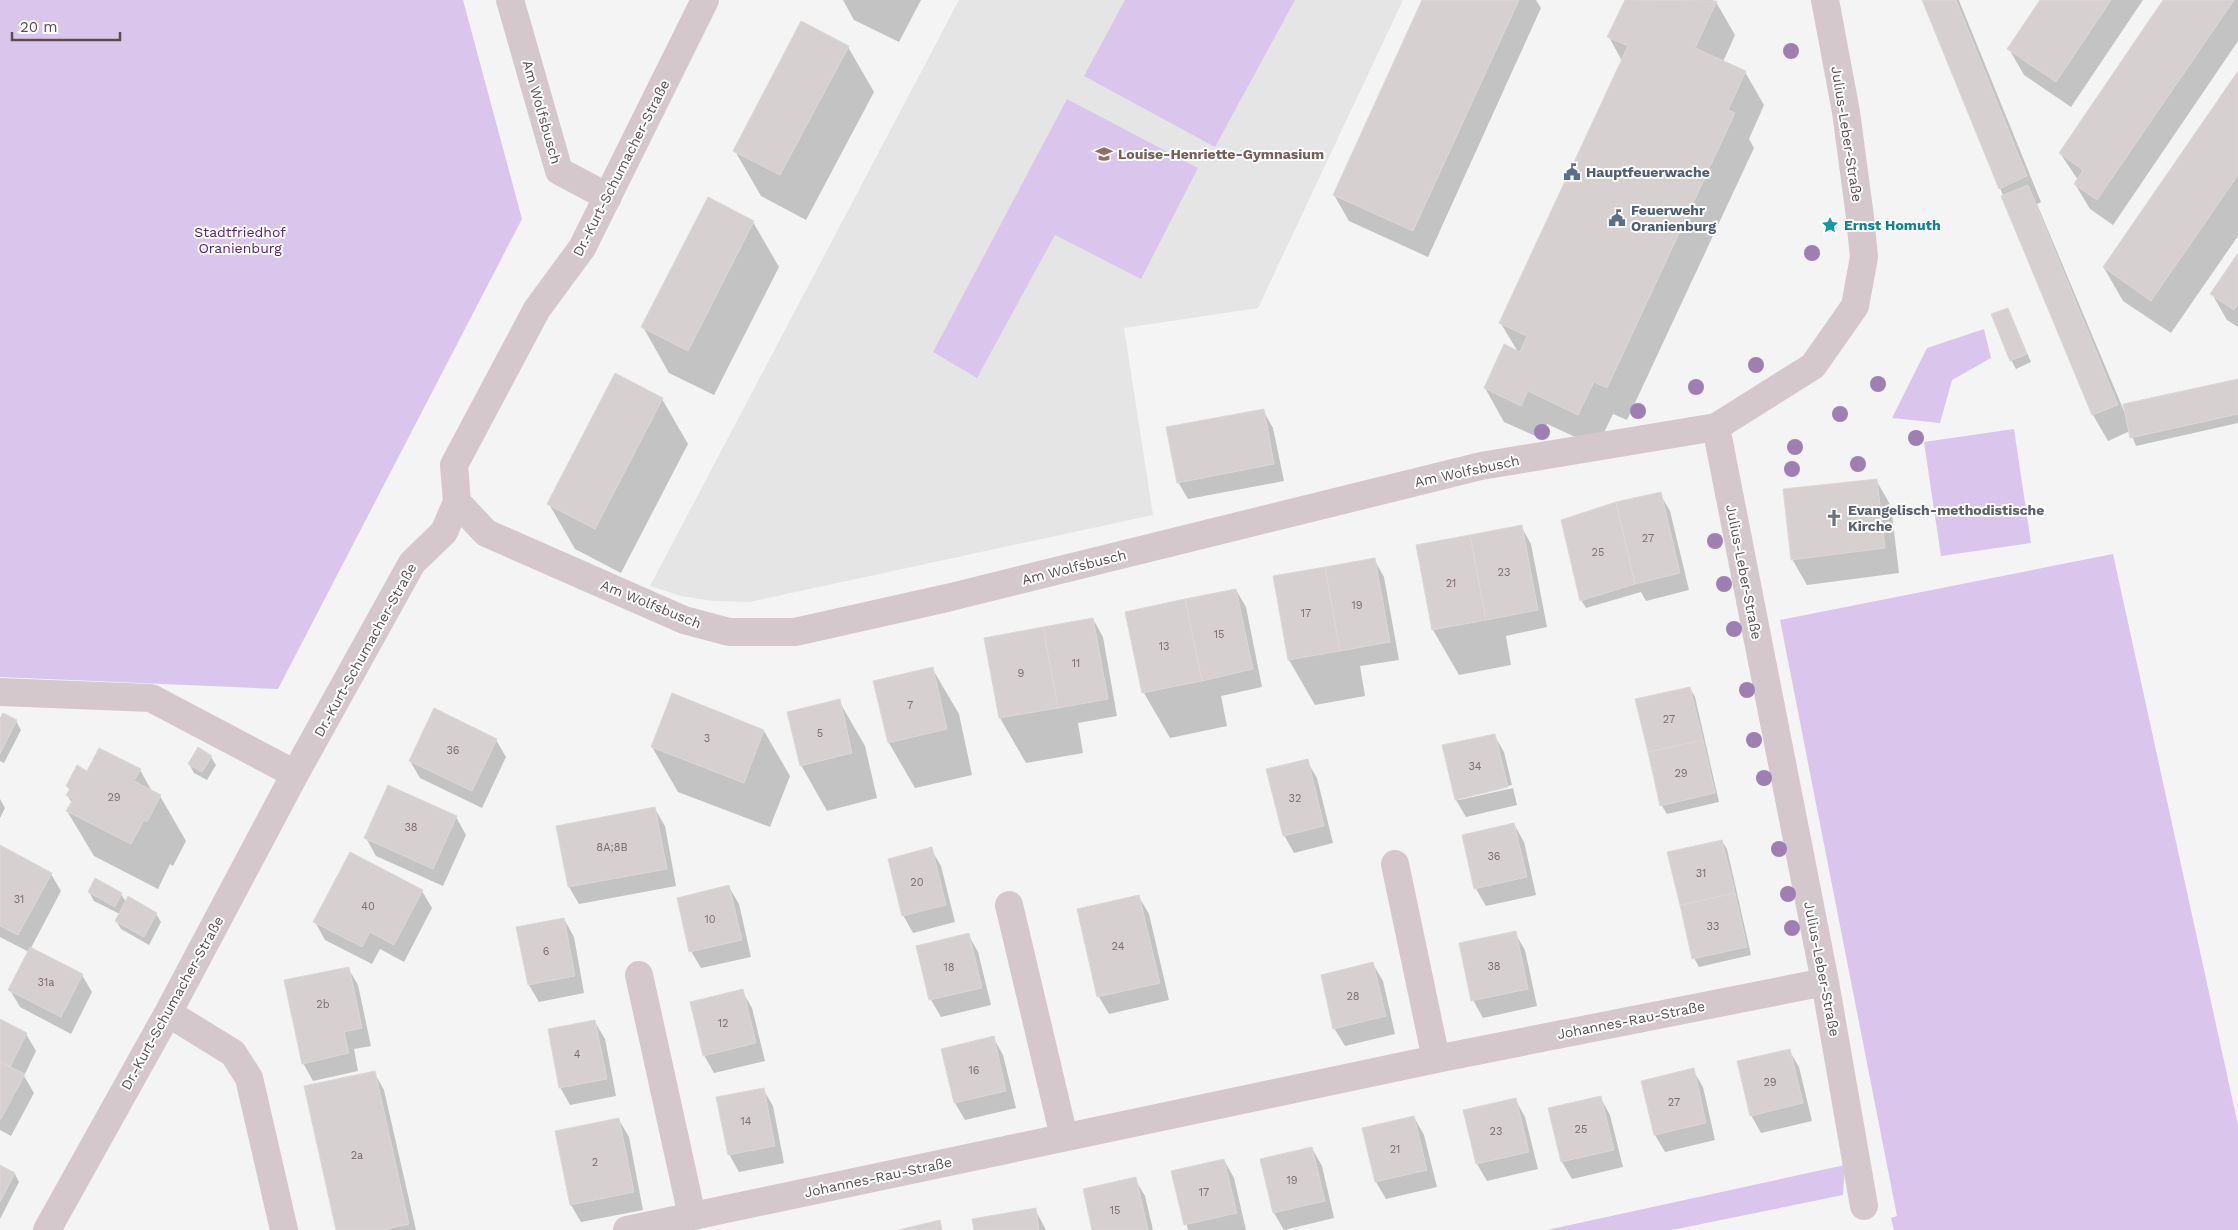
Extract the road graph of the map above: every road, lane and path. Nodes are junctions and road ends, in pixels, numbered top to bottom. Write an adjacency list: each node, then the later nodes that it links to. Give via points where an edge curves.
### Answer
1 (510, 0): 4 (street, Am Wolfsbusch, via 559,171)
2 (705, 0): 4 (street, Dr.-Kurt-Schumacher-Straße)
3 (1825, 0): 5 (street, Julius-Leber-Straße, via 1846,112 1864,257 1855,306 1813,366)
4 (608, 197): 6 (street, Dr.-Kurt-Schumacher-Straße, via 582,248 537,309 454,465)
5 (1716, 427): 6 (street, Am Wolfsbusch, via 1481,466 947,598 794,632 729,632 684,620 486,533); 12 (street, Julius-Leber-Straße)
6 (457, 502): 8 (street, Dr.-Kurt-Schumacher-Straße, via 444,532 412,563)
7 (0, 692): 8 (street, via 151,698)
8 (295, 774): 13 (street, Dr.-Kurt-Schumacher-Straße)
9 (1396, 864): 14 (street)
10 (1009, 905): 15 (street)
11 (639, 975): 17 (street)
12 (1825, 982): 14 (street, Johannes-Rau-Straße); 16 (street, Julius-Leber-Straße)
13 (168, 1013): 18 (street, Dr.-Kurt-Schumacher-Straße); 19 (street, via 232,1053 249,1078)
14 (1436, 1059): 15 (street, Johannes-Rau-Straße)
15 (1064, 1137): 17 (street, Johannes-Rau-Straße)
16 (1864, 1206)
17 (692, 1216): 20 (street, Johannes-Rau-Straße)
18 (47, 1230)
19 (284, 1230)
20 (627, 1230)

